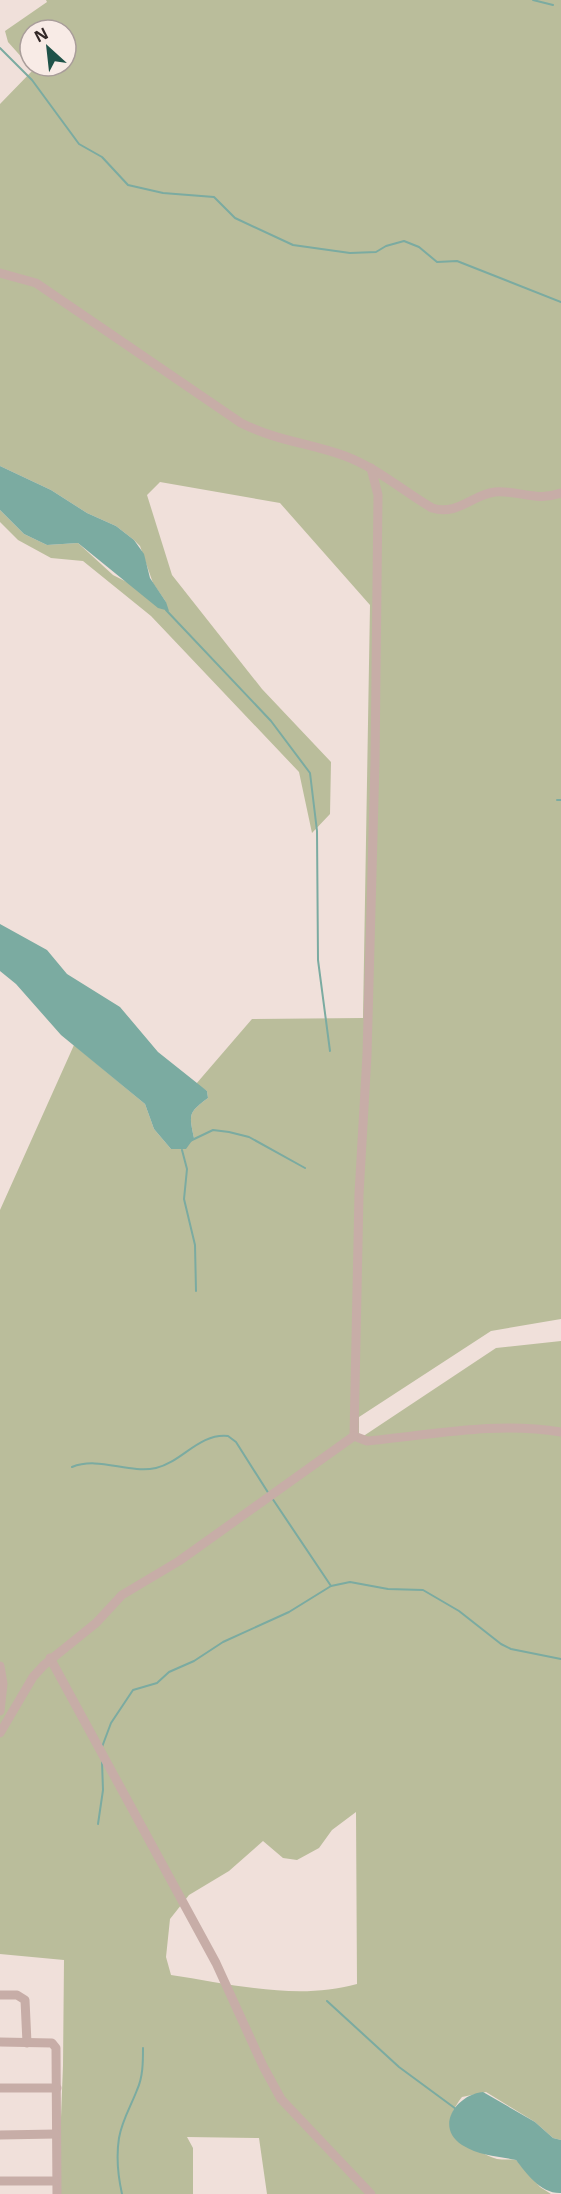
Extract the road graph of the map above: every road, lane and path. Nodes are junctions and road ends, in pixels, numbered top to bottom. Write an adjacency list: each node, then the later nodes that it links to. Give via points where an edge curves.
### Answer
1 (0, 273): 2 (street, via 36,283 241,423 266,436 346,457)
2 (371, 468): 3 (street, via 414,498 443,511 457,509 494,492 539,498); 5 (street, via 378,495 376,716 367,1055 358,1194)
3 (561, 493)
4 (561, 1432): 5 (street, via 506,1427 367,1442)
5 (354, 1436): 6 (street, via 179,1561 132,1587 96,1623)
6 (50, 1658): 9 (street, via 33,1677); 20 (street, via 216,1963 281,2099)
7 (0, 1666): 8 (street)
8 (0, 1712)
9 (0, 1733)
10 (0, 1995): 12 (street, via 17,1995 25,2000)
11 (0, 2042): 12 (street)
12 (27, 2043): 14 (street, via 52,2043 56,2048)
13 (0, 2088): 14 (street)
14 (57, 2088): 15 (street)
15 (56, 2134): 16 (street); 18 (street)
16 (0, 2135)
17 (0, 2181): 18 (street)
18 (55, 2181): 19 (street)
19 (57, 2194)
20 (371, 2194)

